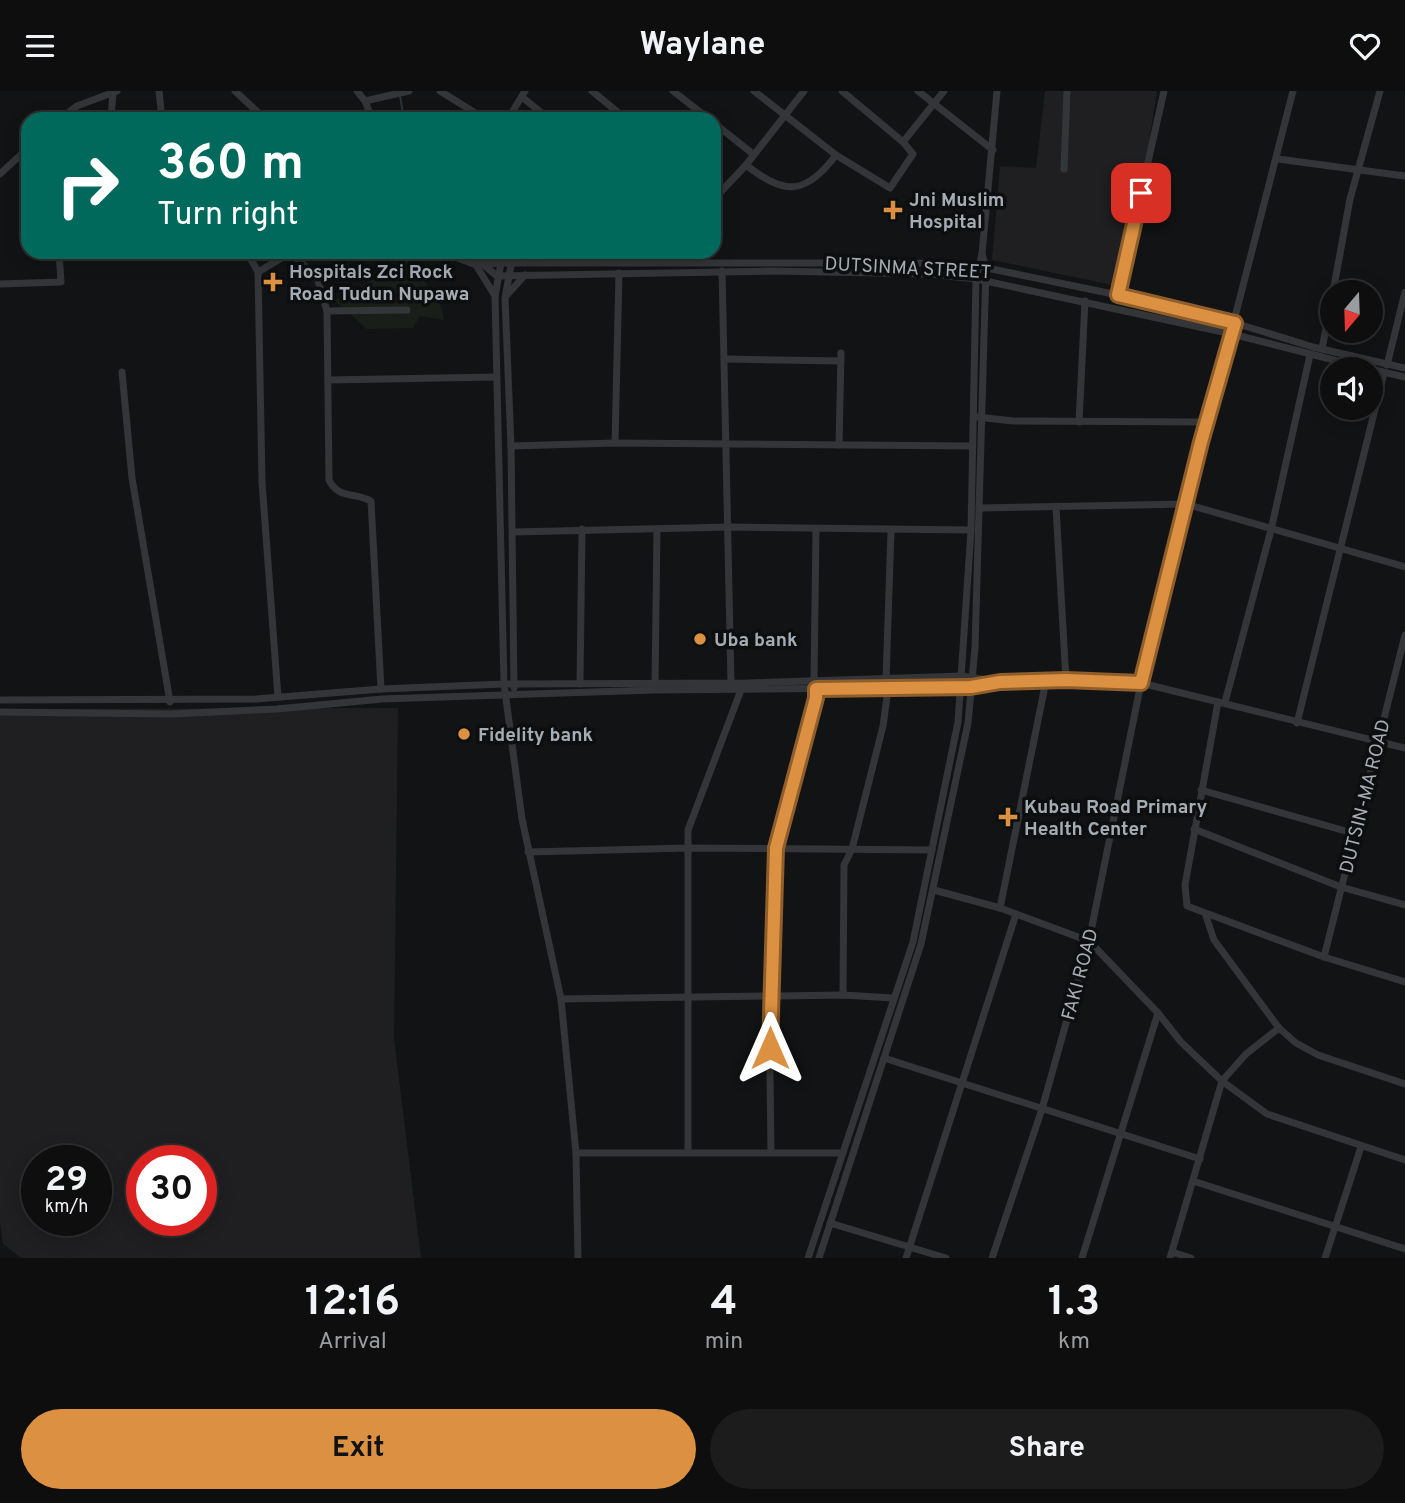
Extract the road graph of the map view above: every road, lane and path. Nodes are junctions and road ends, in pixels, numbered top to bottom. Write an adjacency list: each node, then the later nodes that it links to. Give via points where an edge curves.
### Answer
1 (159, 91): 24 (street)
2 (235, 91): 25 (street)
3 (357, 91): 20 (street)
4 (440, 91): 27 (street)
5 (592, 91): 30 (street)
6 (673, 91): 31 (street)
7 (754, 91): 32 (street)
8 (804, 91): 32 (street)
9 (842, 91): 34 (street)
10 (918, 91): 21 (street)
11 (944, 91): 21 (street)
12 (997, 91): 35 (street)
13 (1067, 91): 41 (street)
14 (1164, 91): 76 (street)
15 (1293, 91): 39 (street, FAKI ROAD)
16 (1380, 91): 42 (street)
17 (115, 92): 22 (street); 23 (street)
18 (407, 92): 20 (street)
19 (523, 94): 28 (street); 29 (street)
20 (365, 101): 26 (street)
21 (934, 104): 34 (street); 35 (street)
22 (69, 112)
23 (112, 112)
24 (161, 112)
25 (258, 112)
26 (369, 112)
27 (474, 112)
28 (512, 112)
29 (542, 112)
30 (618, 112)
31 (700, 112)
32 (785, 116): 37 (street); 38 (street)
33 (721, 129): 37 (street)
34 (903, 142): 38 (street, via 913,154 890,188)
35 (992, 150): 46 (street)
36 (21, 154): 43 (street)
37 (753, 154): 40 (street)
38 (836, 155): 40 (street, via 815,180 800,188 780,186)
39 (1278, 159): 42 (street); 82 (street, FAKI ROAD)
40 (746, 165): 45 (street)
41 (1064, 169)
42 (1360, 170): 44 (street); 73 (street)
43 (0, 174)
44 (1405, 176)
45 (721, 190)
46 (982, 254): 63 (street); 64 (street)
47 (59, 259): 74 (street, via 61,282)
48 (251, 259): 66 (street)
49 (280, 259): 66 (street)
50 (297, 259): 81 (street, via 317,277)
51 (460, 259): 61 (street, DUTSINMA STREET)
52 (485, 259): 61 (street)
53 (504, 259): 59 (street)
54 (511, 259): 60 (street)
55 (536, 259): 57 (street)
56 (672, 259): 58 (street)
57 (539, 262): 58 (street, DUTSINMA STREET); 60 (street, DUTSINMA STREET)
58 (671, 262): 63 (street, DUTSINMA STREET)
59 (501, 263): 60 (street, DUTSINMA STREET); 62 (street, DUTSINMA STREET); 70 (street)
60 (513, 263): 68 (street)
61 (475, 265): 62 (street, DUTSINMA STREET); 77 (street)
62 (485, 266): 70 (street)
63 (977, 267): 64 (street, DUTSINMA STREET); 71 (street)
64 (986, 268): 72 (street); 76 (street, DUTSINMA STREET)
65 (722, 271): 67 (street, DUTSINMA STREET); 71 (street, DUTSINMA STREET); 88 (street)
66 (258, 272): 135 (street, via 262,482)
67 (619, 273): 69 (street, DUTSINMA STREET); 98 (street)
68 (509, 275): 69 (street, DUTSINMA STREET); 70 (street, DUTSINMA STREET); 78 (street)
69 (525, 275): 78 (street)
70 (497, 276): 77 (street)
71 (976, 279): 72 (street, DUTSINMA STREET); 95 (street)
72 (985, 280): 79 (street, DUTSINMA STREET); 95 (street)
73 (1335, 280)
74 (0, 284)
75 (1405, 292): 90 (street)
76 (1118, 295): 82 (street, DUTSINMA STREET)
77 (495, 296): 92 (street)
78 (505, 298): 101 (street)
79 (1085, 302): 83 (street, DUTSINMA STREET); 96 (street)
80 (407, 310): 81 (street)
81 (327, 311): 94 (street)
82 (1235, 323): 83 (street, FAKI ROAD); 85 (street, DUTSINMA STREET)
83 (1232, 334): 86 (street, DUTSINMA STREET); 97 (street, FAKI ROAD)
84 (1323, 343): 85 (street)
85 (1322, 349): 90 (street, DUTSINMA STREET)
86 (1310, 355): 87 (street, DUTSINMA STREET); 111 (street)
87 (1320, 357)
88 (725, 359): 99 (street); 100 (street, via 841,357)
89 (1405, 368): 90 (street, DUTSINMA STREET)
90 (1385, 369): 93 (street, DUTSINMA STREET); 114 (street)
91 (122, 372): 137 (street, via 132,478)
92 (496, 377): 94 (street); 123 (street)
93 (1405, 377)
94 (328, 380): 132 (street, via 329,480 334,490 371,501)
95 (977, 417): 96 (street); 102 (street); 105 (street)
96 (1079, 422): 97 (street)
97 (1207, 422): 103 (street, FAKI ROAD)
98 (615, 443): 99 (street); 101 (street)
99 (728, 444): 100 (street); 106 (street)
100 (839, 445): 102 (street)
101 (511, 446): 113 (street)
102 (972, 446): 110 (street)
103 (1186, 503): 104 (street); 111 (street); 122 (street, FAKI ROAD)
104 (1056, 507): 105 (street); 119 (street)
105 (979, 508): 118 (street)
106 (730, 527): 108 (street); 109 (street); 126 (street)
107 (582, 529): 108 (street); 113 (street); 124 (street)
108 (657, 529): 125 (street)
109 (816, 529): 112 (street); 128 (street)
110 (971, 530): 112 (street); 117 (street)
111 (1272, 530): 114 (street); 138 (street)
112 (891, 531): 129 (street)
113 (513, 532): 127 (street)
114 (1341, 549): 115 (street); 140 (street)
115 (1405, 567)
116 (1405, 635): 141 (street, DUTSIN-MA ROAD)
117 (962, 676): 118 (street); 129 (street); 130 (street)
118 (972, 677): 121 (street); 131 (street)
119 (1066, 680): 120 (street); 122 (street)
120 (1046, 681): 121 (street); 154 (street)
121 (1000, 682): 131 (street)
122 (1141, 683): 138 (street); 157 (street, FAKI ROAD)
123 (504, 684): 127 (street); 132 (street); 134 (street)
124 (580, 684): 125 (street); 127 (street)
125 (655, 684): 126 (street)
126 (731, 684): 128 (street)
127 (515, 685): 134 (street)
128 (815, 685): 129 (street); 133 (street); 147 (street, via 816,698)
129 (887, 685): 130 (street); 148 (street, via 883,726)
130 (961, 687): 131 (street); 149 (street)
131 (971, 687): 152 (street, via 968,723)
132 (381, 689): 135 (street)
133 (741, 690): 134 (street); 146 (street, via 695,807)
134 (509, 695): 139 (street, via 171,714); 150 (street)
135 (278, 697): 137 (street)
136 (0, 701): 137 (street)
137 (170, 702)
138 (1222, 702): 140 (street); 143 (street)
139 (0, 712)
140 (1297, 723): 141 (street)
141 (1378, 739): 142 (street); 145 (street, DUTSIN-MA ROAD)
142 (1405, 748)
143 (1201, 790): 144 (street); 145 (street)
144 (1194, 829): 151 (street); 156 (street, via 1184,896 1186,907)
145 (1356, 834): 151 (street, DUTSIN-MA ROAD)
146 (688, 848): 147 (street); 150 (street); 162 (street)
147 (776, 848): 148 (street); 161 (street)
148 (852, 849): 149 (street); 160 (street, via 844,865)
149 (932, 850): 163 (street, via 913,942)
150 (528, 852): 164 (street)
151 (1341, 887): 153 (street); 158 (street, DUTSIN-MA ROAD)
152 (934, 890): 154 (street); 167 (street)
153 (1405, 905)
154 (1000, 908): 155 (street)
155 (1016, 915): 157 (street); 170 (street)
156 (1206, 916): 158 (street); 166 (street, via 1214,940)
157 (1089, 941): 165 (street); 173 (street, FAKI ROAD)
158 (1324, 957): 159 (street)
159 (1405, 982)
160 (843, 995): 161 (street); 163 (street)
161 (769, 997): 162 (street); 176 (street)
162 (686, 998): 164 (street); 177 (street)
163 (893, 998): 171 (street)
164 (561, 999): 178 (street)
165 (1158, 1013): 168 (street); 174 (street)
166 (1279, 1028): 168 (street); 169 (street, via 1318,1055)
167 (884, 1058): 170 (street); 172 (street)
168 (1222, 1081): 175 (street, via 1267,1114); 180 (street)
169 (1405, 1084)
170 (963, 1085): 173 (street); 185 (street)
171 (861, 1097): 172 (street); 179 (street)
172 (870, 1100): 183 (street)
173 (1042, 1109): 174 (street); 193 (street, FAKI ROAD)
174 (1118, 1134): 180 (street); 194 (street)
175 (1361, 1147): 181 (street); 184 (street)
176 (771, 1151): 177 (street); 179 (street)
177 (688, 1152): 178 (street)
178 (576, 1153): 188 (street)
179 (842, 1153): 189 (street)
180 (1200, 1159): 182 (street)
181 (1405, 1160)
182 (1194, 1181): 184 (street); 187 (street)
183 (830, 1223): 185 (street); 190 (street)
184 (1335, 1227): 186 (street); 196 (street)
185 (909, 1246): 191 (street); 192 (street)
186 (1405, 1249)
187 (1171, 1255): 195 (street)
188 (578, 1258)
189 (808, 1258)
190 (819, 1258)
191 (906, 1258)
192 (946, 1258)
193 (992, 1258)
194 (1082, 1258)
195 (1191, 1258)
196 (1325, 1258)

